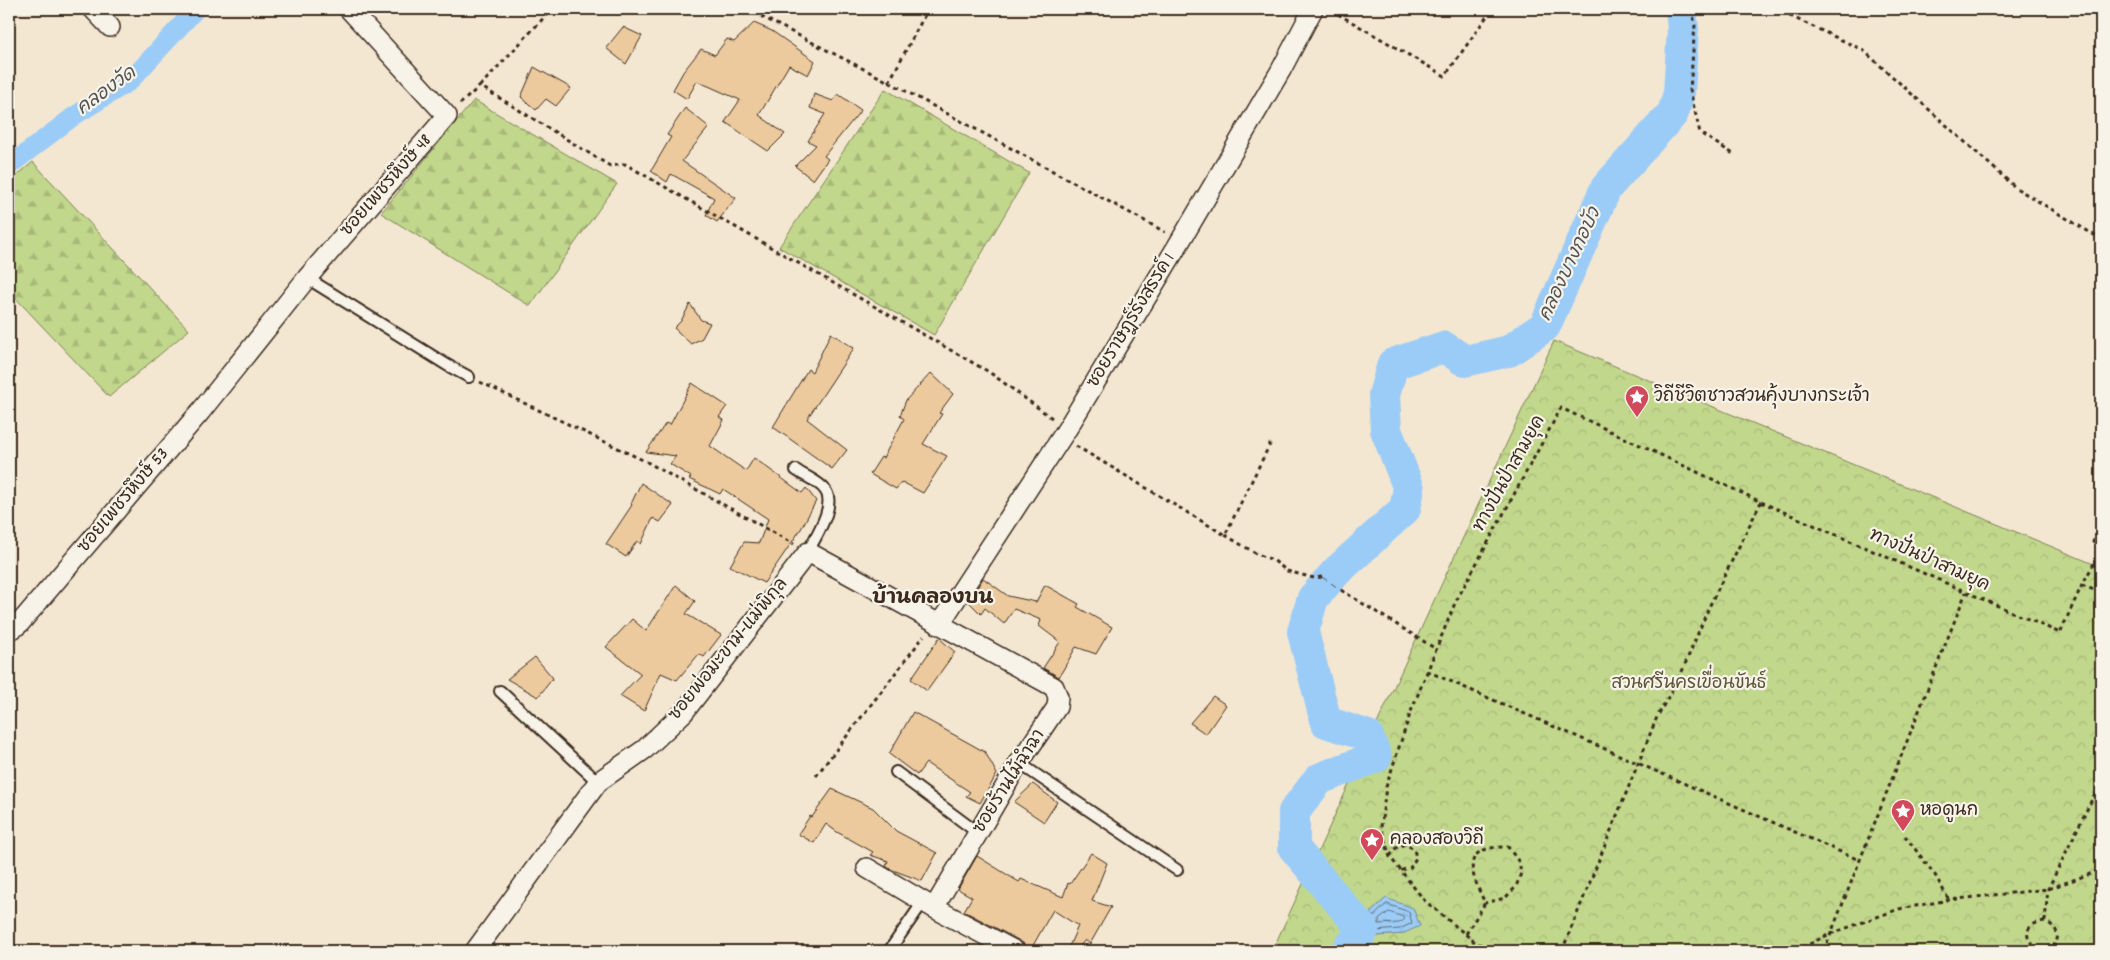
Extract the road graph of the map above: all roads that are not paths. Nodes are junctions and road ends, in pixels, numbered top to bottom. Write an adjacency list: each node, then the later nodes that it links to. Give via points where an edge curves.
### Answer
1 (93, 9): 4 (street)
2 (350, 9): 5 (street, ซอยเพชรหึงษ์ 48, via 447,116)
3 (1313, 9): 10 (street, ซอยราษฎร์รังสรรค์ 1, via 1281,70 1064,433)
4 (110, 27)
5 (307, 278): 6 (street, ซอยเพชรหึงษ์ 48); 7 (lane)
6 (235, 368): 11 (street, ซอยเพชรหึงษ์ 53, via 20,623 14,628)
7 (469, 377)
8 (796, 470): 9 (lane, via 825,490 829,500 826,515)
9 (808, 552): 10 (street); 15 (street, ซอยพ่อมะขาม-แม่พิกุล, via 684,712 644,749)
10 (937, 624): 13 (street, ซอยร้านไม้ฉำฉา, via 1054,687 1057,707)
11 (9, 627)
12 (500, 691): 15 (lane)
13 (1019, 763): 16 (street, ซอยร้านไม้ฉำฉา); 18 (lane)
14 (896, 772): 16 (lane)
15 (598, 782): 20 (street, ซอยพ่อมะขาม-แม่พิกุล)
16 (978, 833): 19 (street, ซอยร้านไม้ฉำฉา)
17 (867, 868): 19 (street)
18 (1177, 870)
19 (928, 905): 21 (lane); 22 (street)
20 (475, 951)
21 (888, 951)
22 (1015, 951)

